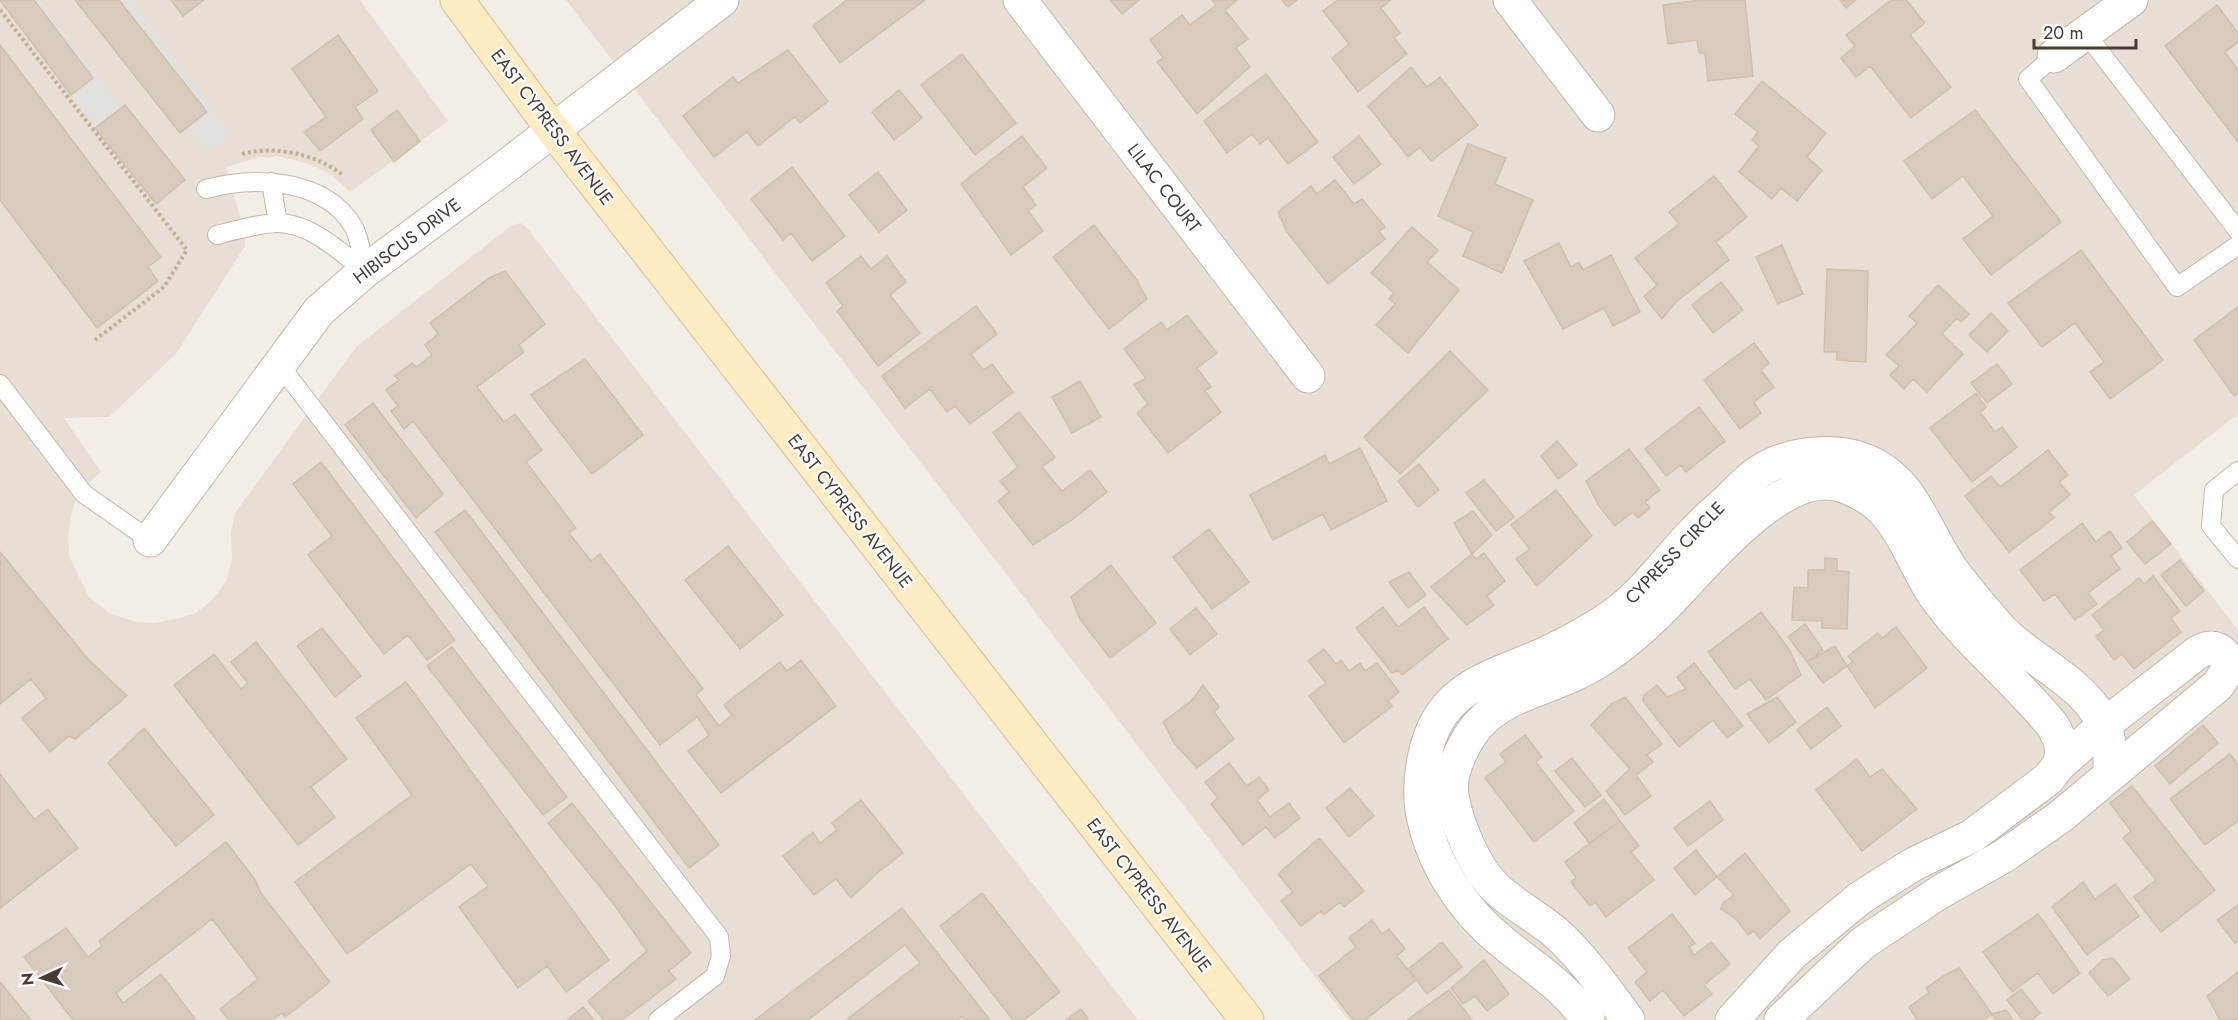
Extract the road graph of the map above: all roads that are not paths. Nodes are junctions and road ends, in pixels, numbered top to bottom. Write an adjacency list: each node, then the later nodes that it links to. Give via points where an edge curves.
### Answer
1 (457, 0): 9 (main road, EAST CYPRESS AVENUE)
2 (722, 0): 9 (street, HIBISCUS DRIVE)
3 (1020, 0): 18 (street, LILAC COURT)
4 (1510, 0): 8 (street)
5 (2131, 0): 6 (street)
6 (2086, 35): 7 (street); 13 (lane)
7 (2054, 56): 15 (lane, via 2028,79 2177,287)
8 (1598, 115)
9 (553, 130): 16 (street, HIBISCUS DRIVE); 27 (main road, EAST CYPRESS AVENUE)
10 (271, 182): 11 (lane, via 231,182); 12 (lane); 16 (lane, via 304,188 330,202 354,226)
11 (206, 189)
12 (278, 223): 14 (lane); 16 (lane, via 331,244)
13 (2238, 231)
14 (217, 235)
15 (2238, 245)
16 (365, 271): 17 (street, HIBISCUS DRIVE, via 319,311)
17 (278, 363): 21 (street, HIBISCUS DRIVE); 26 (lane, via 719,937 721,956 715,976)
18 (1308, 376)
19 (0, 384): 21 (lane, via 84,494)
20 (2238, 471): 22 (lane, via 2214,490 2211,526)
21 (150, 540)
22 (2238, 559)
23 (2103, 725): 24 (street); 25 (street, CYPRESS CIRCLE, via 2108,735); 25 (street, via 2204,649 2217,648 2224,656 2229,668 2218,685); 28 (street, CYPRESS CIRCLE, via 2089,702 2005,633 1972,596 1891,473 1844,455 1816,454 1786,459 1768,467 1750,478 1617,612 1541,655 1468,688 1440,717 1432,734 1420,790 1428,836 1438,861 1469,912 1572,998)
24 (2059, 765): 29 (street, CYPRESS CIRCLE, via 2062,753 2054,726 1960,628 1933,594 1876,503 1834,484 1815,484 1784,497 1742,527 1655,616 1615,649 1581,672 1503,704 1483,719 1470,737 1455,772 1451,792 1457,816 1486,877 1503,895 1556,933 1604,986); 30 (street, via 2048,779 1998,819 1860,898 1792,954)
25 (2110, 772): 31 (street, via 2060,817 2004,856 1863,943)
26 (658, 1020)
27 (1247, 1020)
28 (1588, 1020)
29 (1628, 1020)
30 (1732, 1020)
31 (1780, 1020)

